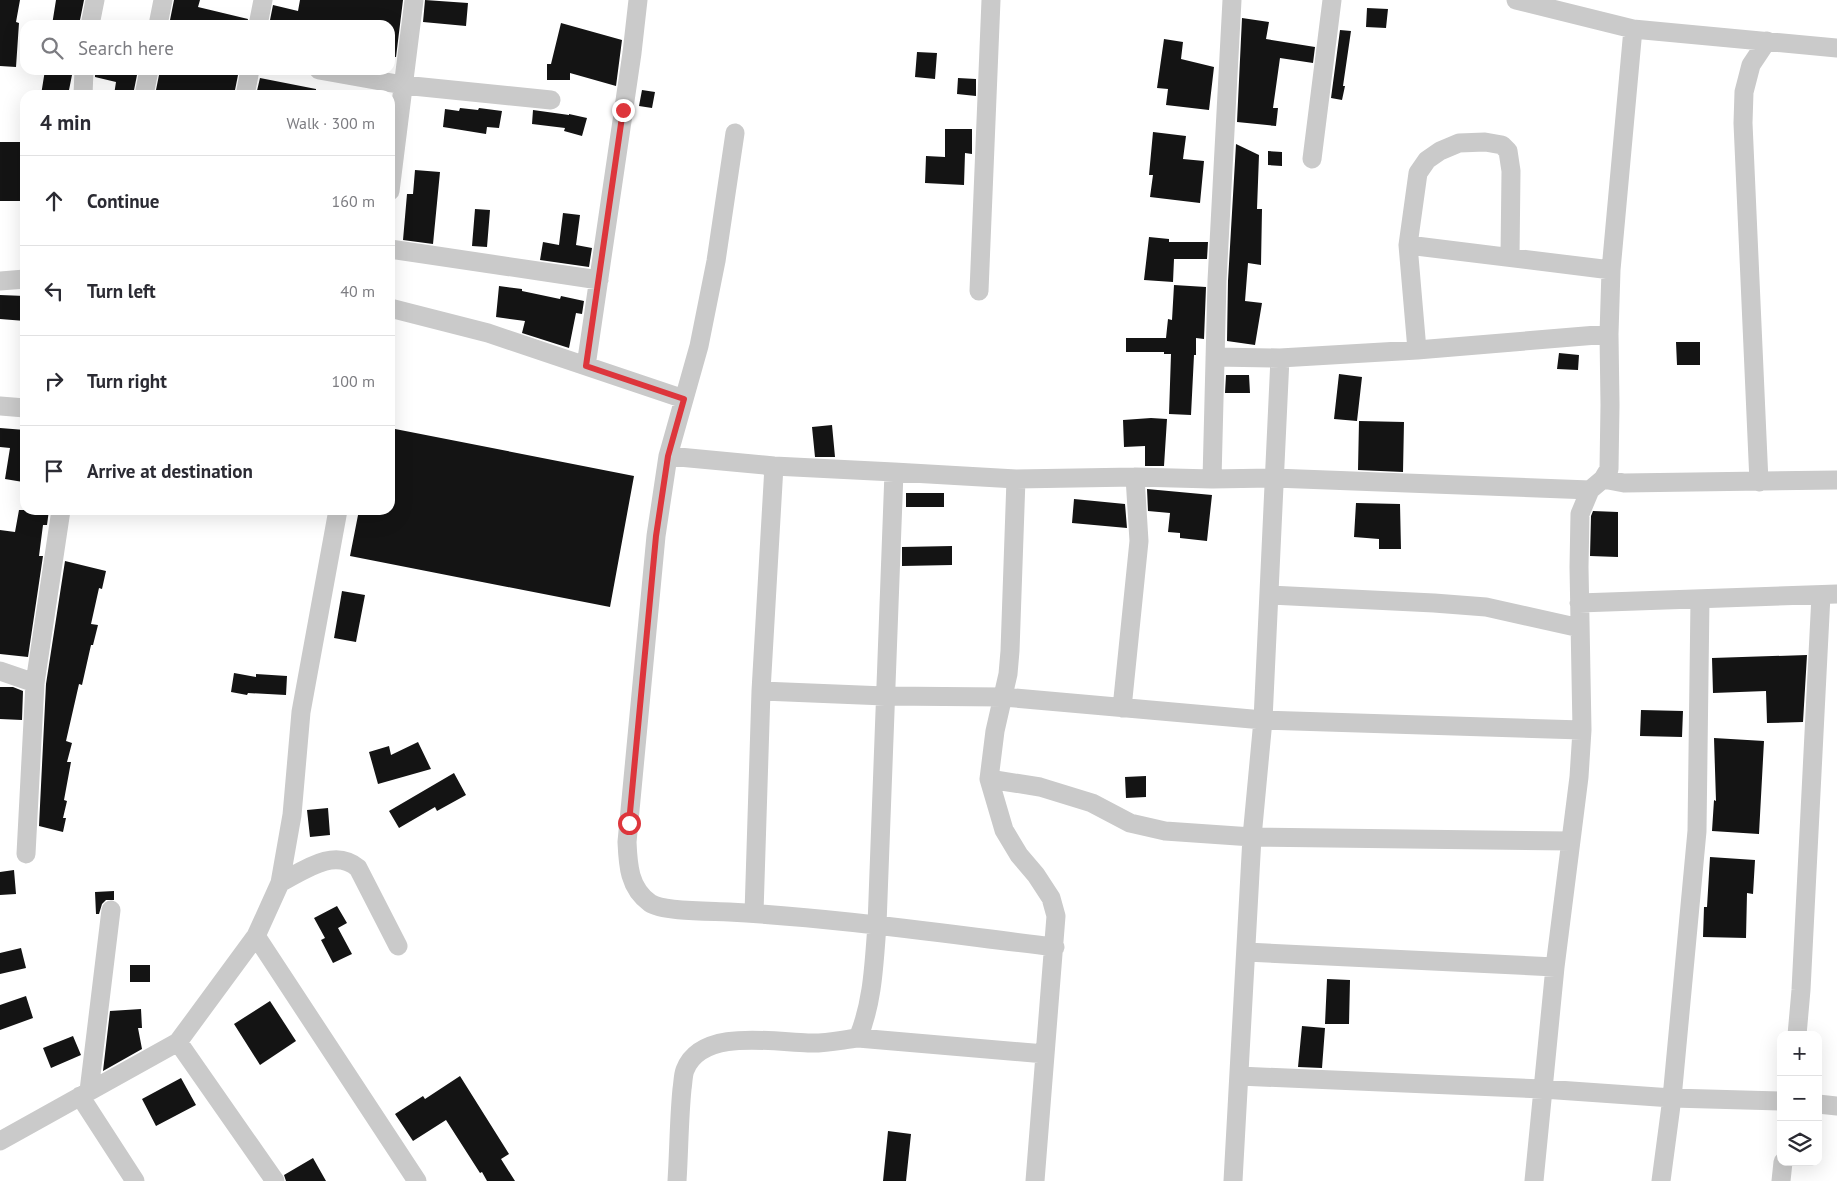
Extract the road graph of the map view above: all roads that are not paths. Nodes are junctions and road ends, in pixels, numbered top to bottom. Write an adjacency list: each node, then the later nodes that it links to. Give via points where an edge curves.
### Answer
1 (95, 0): 10 (street)
2 (163, 0): 11 (street)
3 (263, 0): 12 (street)
4 (414, 0): 20 (street)
5 (638, 0): 33 (street)
6 (990, 0): 35 (street)
7 (1232, 0): 39 (street)
8 (1332, 0): 27 (street)
9 (1516, 0): 13 (street)
10 (91, 20)
11 (159, 20)
12 (259, 20)
13 (1633, 29): 14 (street); 31 (street)
14 (1767, 41): 15 (street); 53 (street, via 1751,65 1744,92 1743,123)
15 (1837, 48)
16 (84, 75): 21 (street)
17 (148, 75): 22 (street)
18 (249, 75): 23 (street)
19 (347, 75): 20 (street)
20 (403, 85): 24 (street); 26 (street)
21 (83, 90)
22 (145, 90)
23 (246, 90)
24 (550, 100)
25 (735, 132): 42 (street, via 700,346)
26 (395, 150)
27 (1312, 159)
28 (1408, 245): 30 (street); 30 (street, via 1418,173 1427,160 1459,143 1485,142 1502,145 1510,158); 38 (street)
29 (395, 250): 33 (street)
30 (1510, 257): 31 (street)
31 (1611, 270): 37 (street)
32 (20, 279): 34 (street)
33 (599, 280): 41 (street)
34 (0, 281)
35 (979, 291)
36 (395, 309): 41 (street, via 488,333)
37 (1609, 334): 38 (street); 54 (street, via 1609,469)
38 (1418, 350): 40 (street)
39 (1215, 357): 40 (street); 51 (street)
40 (1280, 358): 49 (street)
41 (586, 366): 42 (street)
42 (684, 399): 45 (street)
43 (0, 406): 44 (street)
44 (20, 408)
45 (668, 456): 46 (street); 76 (street, via 648,613 627,842 628,867 634,886 651,904 668,908)
46 (774, 466): 47 (street); 64 (street)
47 (894, 472): 50 (street); 65 (street)
48 (1135, 477): 50 (street); 51 (street); 67 (street, via 1139,541)
49 (1274, 478): 51 (street); 54 (street); 57 (street)
50 (1016, 479): 66 (street, via 1010,651)
51 (1212, 479)
52 (1837, 480): 53 (street)
53 (1759, 482): 54 (street)
54 (1596, 485): 60 (street, via 1580,514)
55 (60, 515): 63 (street)
56 (337, 515): 74 (street, via 301,712 292,815)
57 (1268, 595): 61 (street, via 1486,607); 68 (street)
58 (1829, 595): 59 (street); 83 (street)
59 (1700, 599): 60 (street); 90 (street, via 1697,831)
60 (1579, 603): 61 (street)
61 (1580, 628): 69 (street)
62 (0, 671): 63 (street)
63 (35, 683): 73 (street)
64 (761, 691): 65 (street); 76 (street)
65 (885, 696): 66 (street); 77 (street)
66 (1003, 697): 67 (street); 70 (street)
67 (1122, 708): 68 (street)
68 (1262, 720): 69 (street); 71 (street)
69 (1582, 730): 72 (street)
70 (989, 779): 71 (street, via 1040,787 1092,803 1130,823 1165,831); 80 (street, via 1004,830 1051,898 1056,916)
71 (1252, 837): 72 (street); 81 (street)
72 (1571, 840): 82 (street)
73 (26, 854)
74 (280, 883): 78 (street); 79 (street, via 326,860 351,862 358,868)
75 (111, 910): 89 (street)
76 (754, 913): 77 (street)
77 (877, 925): 80 (street); 84 (street, via 873,977 866,1018)
78 (256, 936): 85 (street); 98 (street)
79 (398, 946)
80 (1055, 947): 86 (street)
81 (1246, 952): 82 (street); 87 (street)
82 (1554, 966): 88 (street)
83 (1796, 1031)
84 (858, 1038): 86 (street); 99 (street, via 826,1043 744,1040 714,1045 696,1054 685,1070)
85 (178, 1042): 89 (street); 97 (street)
86 (1045, 1054): 100 (street)
87 (1239, 1076): 88 (street); 101 (street)
88 (1543, 1089): 90 (street); 102 (street)
89 (84, 1094): 94 (street); 96 (street)
90 (1672, 1098): 91 (street); 103 (street)
91 (1777, 1101)
92 (1822, 1104): 93 (street)
93 (1837, 1106)
94 (0, 1141)
95 (1783, 1166): 104 (street)
96 (135, 1181)
97 (275, 1181)
98 (417, 1181)
99 (677, 1181)
100 (1035, 1181)
101 (1233, 1181)
102 (1534, 1181)
103 (1661, 1181)
104 (1781, 1181)

